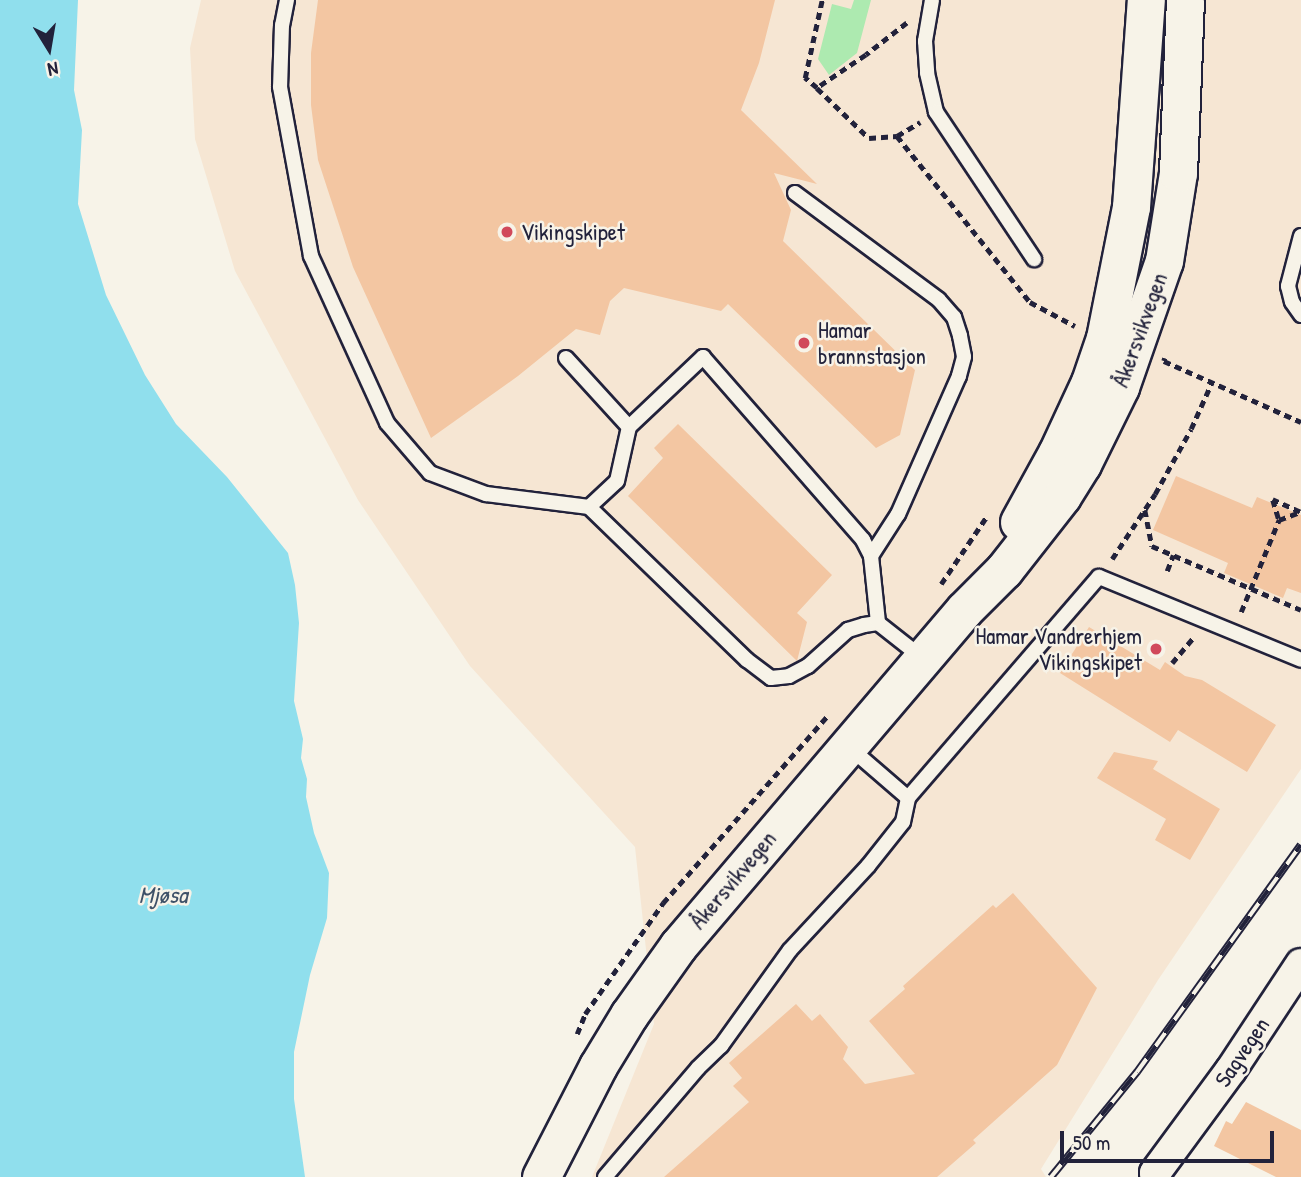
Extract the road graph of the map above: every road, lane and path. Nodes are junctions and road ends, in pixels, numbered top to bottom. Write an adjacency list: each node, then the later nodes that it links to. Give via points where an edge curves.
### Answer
1 (287, 0): 17 (lane, via 280,87 311,256 387,423 430,473 486,494)
2 (822, 0): 6 (path, via 805,78)
3 (1146, 0): 25 (street, Åkersvikvegen, via 1131,207 1105,338 1057,453)
4 (1185, 0): 25 (street, Åkersvikvegen, via 1172,222 1135,350 1101,427 1062,496 1004,570)
5 (932, 1): 6 (path); 9 (lane, via 927,73 936,112)
6 (817, 88): 11 (path, via 869,138 897,136 1030,302)
7 (795, 193): 21 (lane, via 939,300 954,317 960,336 964,357 960,376 898,514)
8 (1301, 236): 10 (lane, via 1288,286)
9 (1034, 259)
10 (1301, 315)
11 (1086, 331)
12 (566, 358): 16 (lane)
13 (1164, 361): 14 (path)
14 (1212, 382): 15 (path); 18 (path)
15 (1301, 422)
16 (629, 427): 17 (lane, via 617,481); 21 (lane, via 703,357 839,509)
17 (589, 507): 27 (lane, via 771,678 789,676 808,666 848,630)
18 (1145, 510): 20 (path, via 1152,546); 23 (path)
19 (1279, 520): 19 (path, via 1289,516 1300,512 1273,500); 24 (path)
20 (1173, 555): 22 (path); 24 (path)
21 (871, 556): 27 (lane)
22 (1167, 571)
23 (1099, 578): 28 (lane); 33 (lane)
24 (1252, 588): 26 (path); 28 (path, via 1236,619)
25 (964, 610): 29 (street, Åkersvikvegen)
26 (1301, 610)
27 (878, 624): 29 (lane)
28 (1222, 626): 30 (lane); 31 (path, via 1191,638)
29 (923, 659): 32 (street, Åkersvikvegen)
30 (1301, 660)
31 (1172, 663)
32 (849, 747): 33 (lane); 36 (street, Åkersvikvegen, via 735,876 629,1015 571,1114)
33 (908, 798): 37 (lane, via 903,822 886,845 790,950 721,1046)
34 (1301, 964): 35 (street, Sagvegen)
35 (1154, 1176)
36 (541, 1177)
37 (604, 1177)

